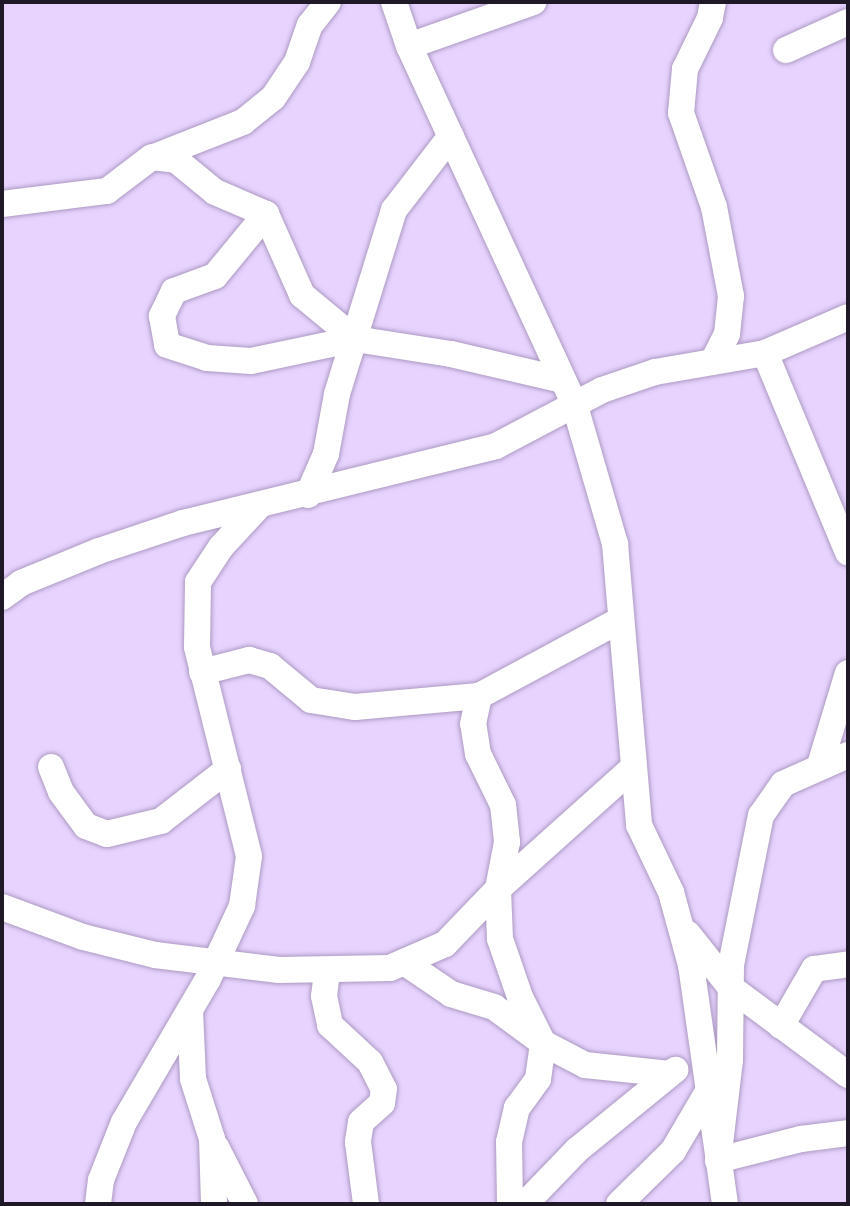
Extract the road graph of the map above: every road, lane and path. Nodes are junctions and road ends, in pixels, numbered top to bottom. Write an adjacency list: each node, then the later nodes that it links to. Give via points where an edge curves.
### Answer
1 (328, 2): 9 (street, via 310,25 297,62 273,98 243,121)
2 (394, 2): 6 (street)
3 (533, 2): 6 (street)
4 (713, 2): 15 (street, via 685,69 681,113 714,207 731,296 727,334)
5 (848, 22): 7 (street)
6 (409, 46): 8 (street)
7 (786, 50)
8 (450, 136): 13 (street, via 394,210); 16 (street)
9 (152, 158): 10 (street, via 107,191); 11 (street, via 176,160 215,192)
10 (2, 204)
11 (266, 214): 13 (street, via 302,295); 13 (street, via 215,276 174,291 162,316 167,345 207,358 251,361)
12 (848, 317): 14 (street)
13 (355, 339): 16 (street, via 451,354); 18 (street, via 326,454)
14 (765, 353): 15 (street); 20 (street)
15 (713, 362): 17 (street, via 655,372 602,390)
16 (563, 380): 17 (street)
17 (575, 406): 18 (street, via 496,446); 22 (street, via 615,544)
18 (308, 495): 19 (street)
19 (259, 506): 21 (street, via 183,523 99,551 21,583); 23 (street, via 221,547 198,582 197,647)
20 (845, 536)
21 (2, 597)
22 (620, 620): 25 (street); 29 (street)
23 (202, 672): 25 (street, via 249,660 270,666 311,700 355,707); 30 (street)
24 (848, 673): 27 (street)
25 (479, 696): 31 (street, via 473,724 478,754 503,805 507,842)
26 (848, 755): 27 (street)
27 (820, 765): 38 (street, via 783,784 761,815 731,965)
28 (51, 767): 30 (street, via 61,792 86,827 107,834 161,821)
29 (633, 768): 31 (street); 33 (street, via 639,825 671,892)
30 (228, 769): 35 (street, via 249,856 242,906)
31 (498, 889): 34 (street, via 445,944); 41 (street, via 500,939 520,997)
32 (2, 907): 35 (street, via 83,937 155,955)
33 (680, 925): 38 (street); 42 (street, via 691,965)
34 (404, 962): 37 (street, via 390,968); 41 (street, via 451,994 494,1007)
35 (215, 963): 37 (street); 39 (street)
36 (848, 964): 40 (street, via 814,969)
37 (327, 972): 52 (street, via 324,996 330,1025 370,1062 384,1089 382,1103 361,1122 358,1142)
38 (731, 988): 40 (street); 48 (street, via 730,1060)
39 (190, 1010): 47 (street, via 194,1079); 49 (street, via 124,1122 101,1180)
40 (781, 1026): 44 (street)
41 (543, 1043): 43 (street, via 584,1065); 53 (street, via 538,1079 517,1108 509,1142)
42 (700, 1049): 43 (street); 45 (street)
43 (670, 1074): 54 (street, via 577,1150)
44 (848, 1075)
45 (707, 1093): 48 (street); 55 (street, via 673,1151)
46 (848, 1133): 48 (street, via 801,1139)
47 (212, 1139): 50 (street); 51 (street)
48 (718, 1160): 56 (street)
49 (98, 1204)
50 (214, 1204)
51 (245, 1204)
52 (366, 1204)
53 (510, 1204)
54 (525, 1204)
55 (619, 1204)
56 (724, 1204)

